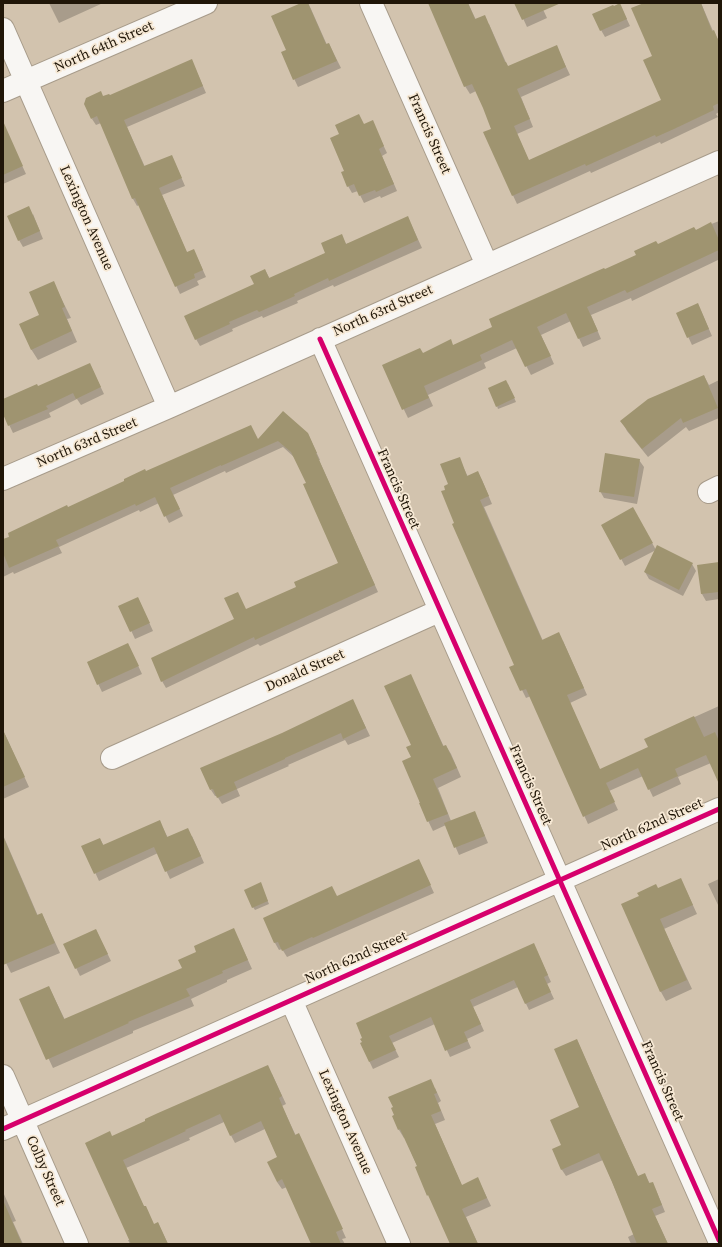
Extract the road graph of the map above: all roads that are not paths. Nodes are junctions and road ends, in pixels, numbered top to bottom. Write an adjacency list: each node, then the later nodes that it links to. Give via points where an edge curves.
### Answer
1 (206, 3): 4 (street, North 64th Street)
2 (371, 3): 7 (street, Francis Street)
3 (3, 29): 4 (street, Lexington Avenue)
4 (26, 82): 5 (street, North 64th Street); 9 (street, Lexington Avenue)
5 (3, 92)
6 (719, 162): 7 (street, North 63rd Street)
7 (487, 265): 8 (street, North 63rd Street)
8 (320, 339): 9 (street, North 63rd Street); 11 (street, Francis Street)
9 (169, 407): 10 (street, North 63rd Street)
10 (3, 479)
11 (439, 610): 12 (street, Donald Street); 14 (street, Francis Street)
12 (112, 758)
13 (719, 808): 14 (street, North 62nd Street)
14 (559, 880): 15 (street, North 62nd Street); 19 (street, Francis Street)
15 (291, 1000): 17 (street, North 62nd Street); 21 (street, Lexington Avenue)
16 (3, 1076): 17 (street, Colby Street)
17 (23, 1120): 18 (street, North 62nd Street); 20 (street, Colby Street)
18 (3, 1129)
19 (719, 1240)
20 (78, 1244)
21 (399, 1244)

